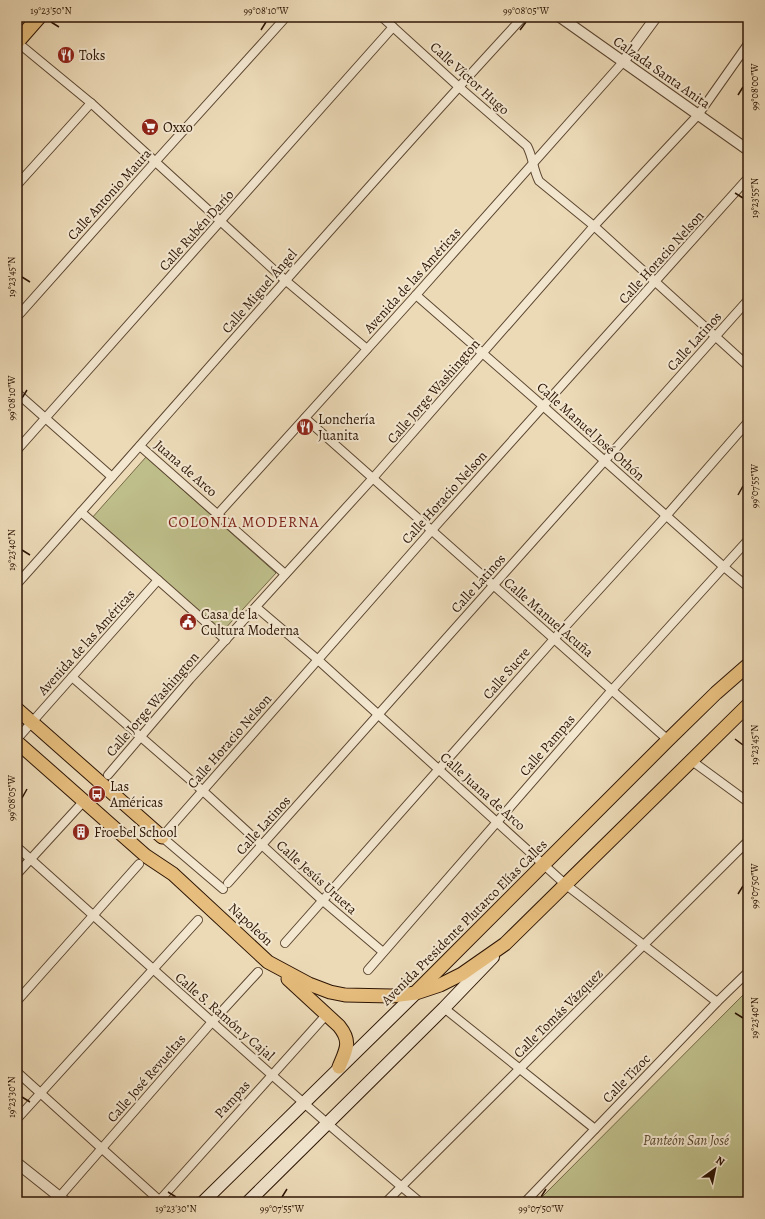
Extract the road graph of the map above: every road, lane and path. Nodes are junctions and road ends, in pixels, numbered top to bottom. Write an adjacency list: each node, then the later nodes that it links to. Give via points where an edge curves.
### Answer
1 (39, 17): 8 (highway)
2 (286, 17): 15 (street, Calle Antonio Maura)
3 (382, 17): 7 (street, Calle Víctor Hugo)
4 (523, 17): 11 (street, Calle Miguel Ángel)
5 (560, 17): 10 (street, Calzada Santa Anita)
6 (656, 17): 10 (street)
7 (393, 27): 11 (street, Calle Víctor Hugo); 19 (street, Calle Rubén Darío)
8 (17, 42): 12 (street)
9 (748, 44): 13 (street, Calle Jorge Washington)
10 (623, 62): 13 (street, Calzada Santa Anita); 16 (street, Avenida de las Américas)
11 (459, 87): 16 (street, Calle Víctor Hugo, via 527,146); 21 (street, Calle Miguel Ángel)
12 (91, 103): 15 (street); 18 (street)
13 (698, 115): 14 (street, Calzada Santa Anita); 20 (street, Calle Jorge Washington)
14 (748, 150)
15 (155, 162): 19 (street); 25 (street, Calle Antonio Maura)
16 (534, 163): 20 (street, Calle Víctor Hugo, via 539,181); 23 (street, Avenida de las Américas)
17 (748, 178): 22 (street, Calle Horacio Nelson)
18 (17, 185)
19 (221, 222): 21 (street); 32 (street, Calle Rubén Darío)
20 (594, 226): 22 (street, Calle Víctor Hugo); 28 (street, Calle Jorge Washington)
21 (285, 280): 27 (street); 35 (street, Calle Miguel Ángel)
22 (656, 282): 26 (street, Calle Víctor Hugo); 31 (street, Calle Horacio Nelson)
23 (416, 295): 27 (street, Avenida de las Américas); 28 (street, Calle Manuel José Othón)
24 (748, 300): 26 (street, Calle Latinos)
25 (17, 317)
26 (716, 336): 29 (street, Calle Víctor Hugo); 37 (street, Calle Latinos)
27 (367, 349): 33 (street, Avenida de las Américas)
28 (483, 353): 31 (street, Calle Manuel José Othón); 39 (street, Calle Jorge Washington)
29 (748, 366)
30 (17, 393): 32 (street)
31 (543, 406): 37 (street, Calle Manuel José Othón); 43 (street, Calle Horacio Nelson)
32 (46, 418): 36 (street, Calle Rubén Darío); 38 (street)
33 (304, 418): 39 (street, Calle Manuel Acuña); 41 (street, Avenida de las Américas)
34 (748, 422): 42 (street, Calle Sucre)
35 (140, 446): 38 (street, Calle Miguel Ángel); 41 (street, Juana de Arco)
36 (17, 450)
37 (604, 461): 42 (street, Calle Manuel José Othón); 49 (street, Calle Latinos)
38 (112, 477): 40 (street, Calle Miguel Ángel)
39 (373, 478): 43 (street, Calle Manuel Acuña); 46 (street, Calle Jorge Washington)
40 (82, 512): 47 (street); 48 (street, Calle Miguel Ángel)
41 (218, 514): 46 (street, Juana de Arco)
42 (666, 516): 45 (street, Calle Manuel José Othón); 52 (street, Calle Sucre)
43 (432, 530): 49 (street, Calle Manuel Acuña); 54 (street, Calle Horacio Nelson)
44 (748, 540): 45 (street, Calle Pampas)
45 (724, 567): 50 (street, Calle Manuel José Othón); 57 (street, Calle Pampas)
46 (285, 574): 51 (street, Calle Jorge Washington)
47 (158, 580): 53 (street); 56 (street, Avenida de las Américas)
48 (17, 584)
49 (493, 585): 52 (street, Calle Manuel Acuña); 60 (street, Calle Latinos)
50 (748, 587)
51 (256, 607): 53 (street, Calle Jorge Washington); 54 (street, Calle Juana de Arco)
52 (554, 639): 57 (street, Calle Manuel Acuña); 66 (street, Calle Sucre)
53 (226, 640): 62 (street, Calle Jorge Washington)
54 (318, 659): 60 (street, Calle Juana de Arco); 68 (street, Calle Horacio Nelson)
55 (748, 665): 63 (main road, Avenida Presidente Plutarco Elías Calles)
56 (72, 677): 61 (street, Avenida de las Américas); 62 (street, Calle Jesús Urueta)
57 (612, 690): 63 (street, Calle Manuel Acuña); 71 (street, Calle Pampas)
58 (748, 705): 65 (main road)
59 (17, 709): 61 (main road, Napoleón)
60 (379, 714): 66 (street, Calle Juana de Arco); 74 (street, Calle Latinos)
61 (32, 722): 64 (street, Avenida de las Américas); 72 (main road, Napoleón)
62 (141, 738): 67 (street, Calle Jorge Washington); 68 (street, Calle Jesús Urueta)
63 (668, 740): 78 (main road, Avenida Presidente Plutarco Elías Calles)
64 (17, 741): 69 (main road, Napoleón)
65 (692, 761): 70 (street); 80 (main road)
66 (440, 769): 71 (street, Calle Juana de Arco); 82 (street, Calle Sucre)
67 (108, 775)
68 (203, 791): 72 (street, Calle Horacio Nelson); 74 (street, Calle Jesús Urueta)
69 (83, 802): 76 (street); 89 (main road, Napoleón, via 146,856 173,874)
70 (748, 802)
71 (498, 822): 78 (street, Calle Juana de Arco); 88 (street, Calle Pampas)
72 (162, 837): 81 (street, Napoleón)
73 (748, 841): 87 (street, Calle Tomás Vázquez)
74 (262, 846): 81 (street, Calle Latinos); 82 (street, Calle Jesús Urueta)
75 (17, 847): 76 (street, Calle S. Ramón y Cajal)
76 (31, 859): 79 (street); 83 (street, Calle S. Ramón y Cajal)
77 (139, 864): 83 (street)
78 (544, 865): 80 (street, Calle Juana de Arco); 94 (main road, Avenida Presidente Plutarco Elías Calles)
79 (17, 874)
80 (565, 884): 86 (main road); 87 (street, Calle Juana de Arco)
81 (225, 886)
82 (323, 901): 85 (street, Calle Sucre); 88 (street, Calle Jesús Urueta)
83 (93, 916): 90 (street, Calle S. Ramón y Cajal); 95 (street)
84 (198, 920): 90 (street)
85 (285, 942)
86 (505, 944): 94 (main road, Napoleón, via 462,974 440,985); 97 (main road)
87 (644, 945): 96 (street, Calle Juana de Arco); 101 (street, Calle Tomás Vázquez)
88 (383, 952): 91 (street, Calle Pampas)
89 (268, 962): 94 (main road, Napoleón, via 330,992 345,995 392,996); 98 (main road)
90 (153, 969): 99 (street, Calle S. Ramón y Cajal); 104 (street)
91 (368, 970)
92 (258, 972): 99 (street, Calle José Revueltas)
93 (748, 972): 96 (street, Calle Tizoc)
94 (416, 992): 100 (main road, Avenida Presidente Plutarco Elías Calles)
95 (17, 1001)
96 (717, 1002): 108 (street, Calle Tizoc)
97 (444, 1008): 101 (street); 107 (main road)
98 (327, 1014): 100 (main road, via 346,1035 347,1049); 103 (street, Pampas)
99 (212, 1022): 103 (street, Calle S. Ramón y Cajal); 109 (street, Calle José Revueltas)
100 (339, 1067): 105 (main road, Avenida Presidente Plutarco Elías Calles)
101 (521, 1069): 108 (street); 111 (street, Calle Tomás Vázquez)
102 (17, 1072): 104 (street)
103 (272, 1075): 105 (street, Calle S. Ramón y Cajal); 113 (street, Pampas)
104 (41, 1093): 106 (street); 109 (street)
105 (303, 1103): 107 (street, Calle S. Ramón y Cajal); 114 (main road, Avenida Presidente Plutarco Elías Calles)
106 (17, 1119)
107 (326, 1124): 111 (street, Calle S. Ramón y Cajal); 115 (main road)
108 (595, 1129): 118 (street, Calle Tizoc)
109 (102, 1148): 112 (street, Calle José Revueltas); 113 (street)
110 (17, 1163): 112 (street)
111 (401, 1187): 116 (street, Calle Tomás Vázquez); 117 (street, Calle S. Ramón y Cajal)
112 (61, 1200)
113 (158, 1201)
114 (203, 1202)
115 (248, 1202)
116 (386, 1202)
117 (420, 1202)
118 (525, 1202)

